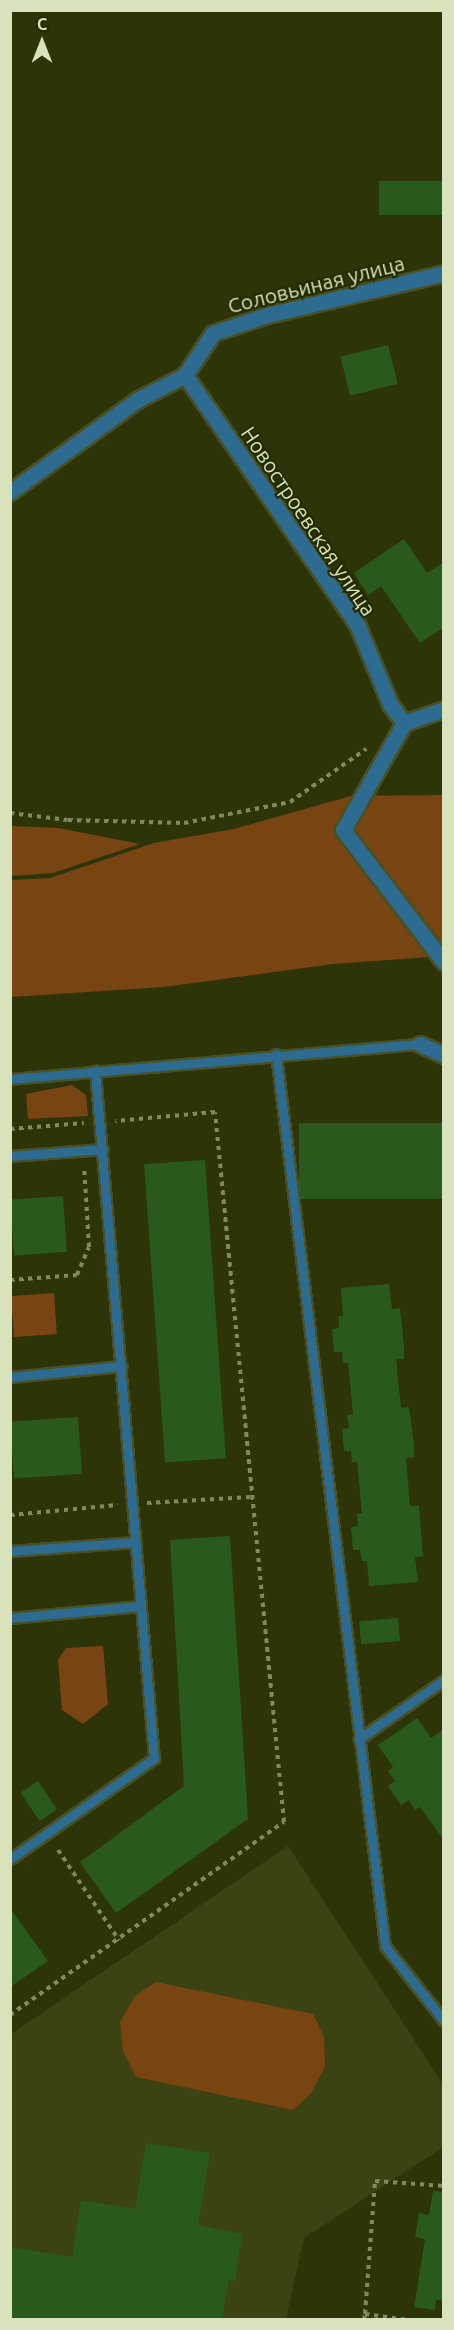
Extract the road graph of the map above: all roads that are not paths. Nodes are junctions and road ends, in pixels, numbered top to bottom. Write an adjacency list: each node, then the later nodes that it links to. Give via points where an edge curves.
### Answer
1 (444, 273): 2 (street, Соловьиная улица, via 267,315 213,333)
2 (185, 375): 3 (street, via 136,400); 5 (street, Новостроевская улица, via 357,624 390,704)
3 (10, 492)
4 (444, 709): 5 (street)
5 (404, 723): 6 (street, via 343,830)
6 (444, 962)
7 (420, 1044): 8 (lane); 9 (street)
8 (276, 1054): 10 (lane); 21 (lane)
9 (444, 1055)
10 (95, 1071): 11 (lane); 12 (lane)
11 (10, 1079)
12 (103, 1149): 13 (lane); 14 (lane)
13 (10, 1156)
14 (121, 1366): 15 (lane); 16 (lane)
15 (10, 1377)
16 (136, 1542): 17 (lane); 18 (lane)
17 (10, 1551)
18 (140, 1606): 19 (lane); 22 (lane, via 154,1758)
19 (10, 1618)
20 (444, 1680): 21 (lane)
21 (359, 1738): 23 (lane, via 385,1946)
22 (11, 1855)
23 (444, 2021)

